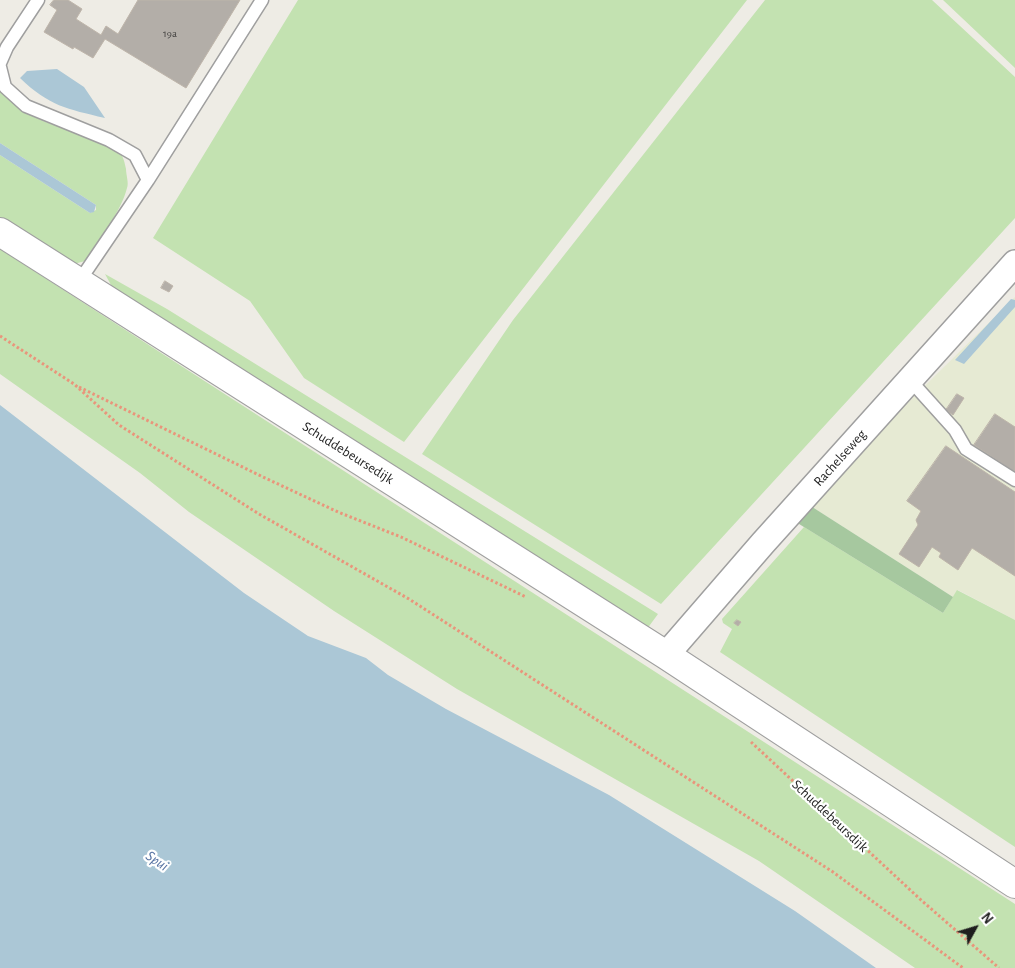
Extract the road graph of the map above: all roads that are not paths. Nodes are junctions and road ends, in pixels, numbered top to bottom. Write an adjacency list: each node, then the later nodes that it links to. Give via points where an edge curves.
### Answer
1 (38, 0): 3 (lane)
2 (262, 0): 5 (lane)
3 (0, 63)
4 (0, 67): 5 (lane, via 5,87 26,106 109,140 135,155)
5 (148, 180): 8 (lane)
6 (0, 232): 8 (street, Schuddebeursedijk)
7 (1013, 270): 9 (street, Rachelseweg)
8 (78, 283): 11 (street, Schuddebeursedijk)
9 (910, 380): 10 (lane, via 956,430 966,449); 11 (street, Rachelseweg)
10 (1015, 480)
11 (666, 655): 12 (street, Schuddebeursedijk)
12 (1015, 884)

